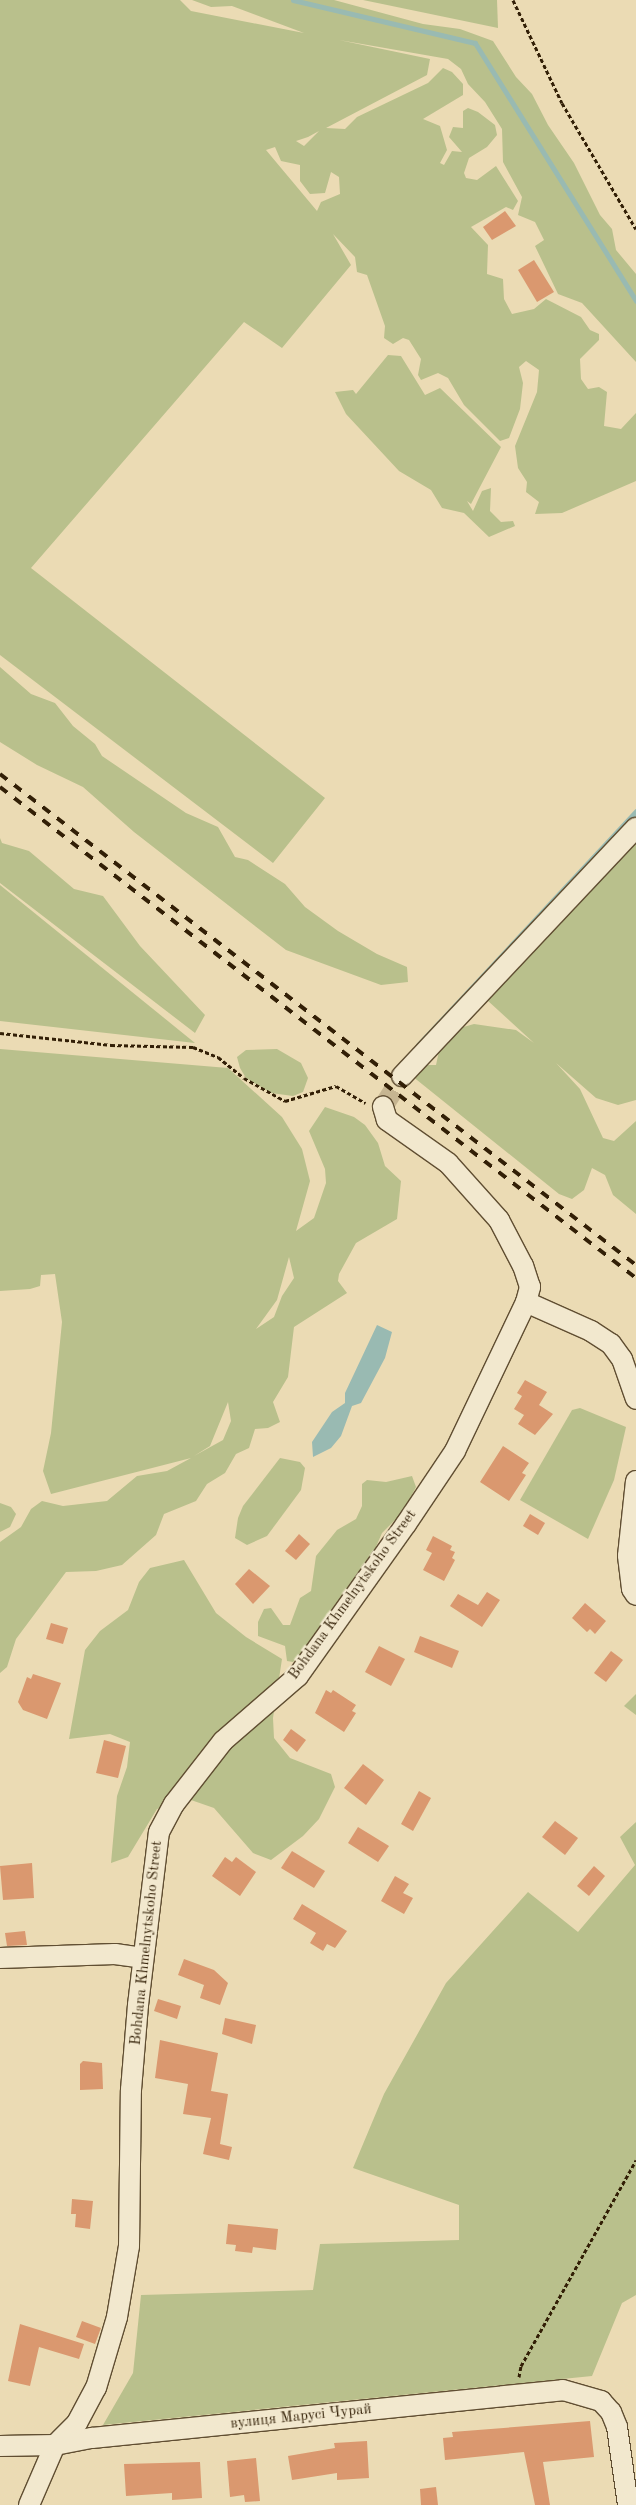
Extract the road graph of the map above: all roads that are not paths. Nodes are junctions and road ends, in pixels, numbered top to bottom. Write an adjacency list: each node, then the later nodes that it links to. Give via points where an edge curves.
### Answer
1 (636, 828): 2 (street)
2 (402, 1076)
3 (383, 1107): 4 (street, via 387,1120 448,1163 499,1220 530,1287)
4 (526, 1302): 5 (street, via 591,1331 611,1344 622,1359); 9 (street, Bohdana Khmelnytskoho Street, via 455,1451 352,1601 298,1676 223,1741 174,1804 159,1832)
5 (636, 1399)
6 (636, 1481): 7 (street, via 628,1556 632,1589)
7 (636, 1595)
8 (0, 1958): 9 (street, via 115,1954)
9 (143, 1958): 10 (street, Bohdana Khmelnytskoho Street, via 132,2090 129,2246 117,2317 96,2388 76,2423)
10 (55, 2445): 11 (street, вулиця Марусі Чурай); 12 (street, Bohdana Khmelnytskoho Street); 13 (street, вулиця Марусі Чурай, via 92,2438 563,2390 601,2402 611,2412 617,2427)
11 (0, 2446)
12 (29, 2505)
13 (628, 2505)

